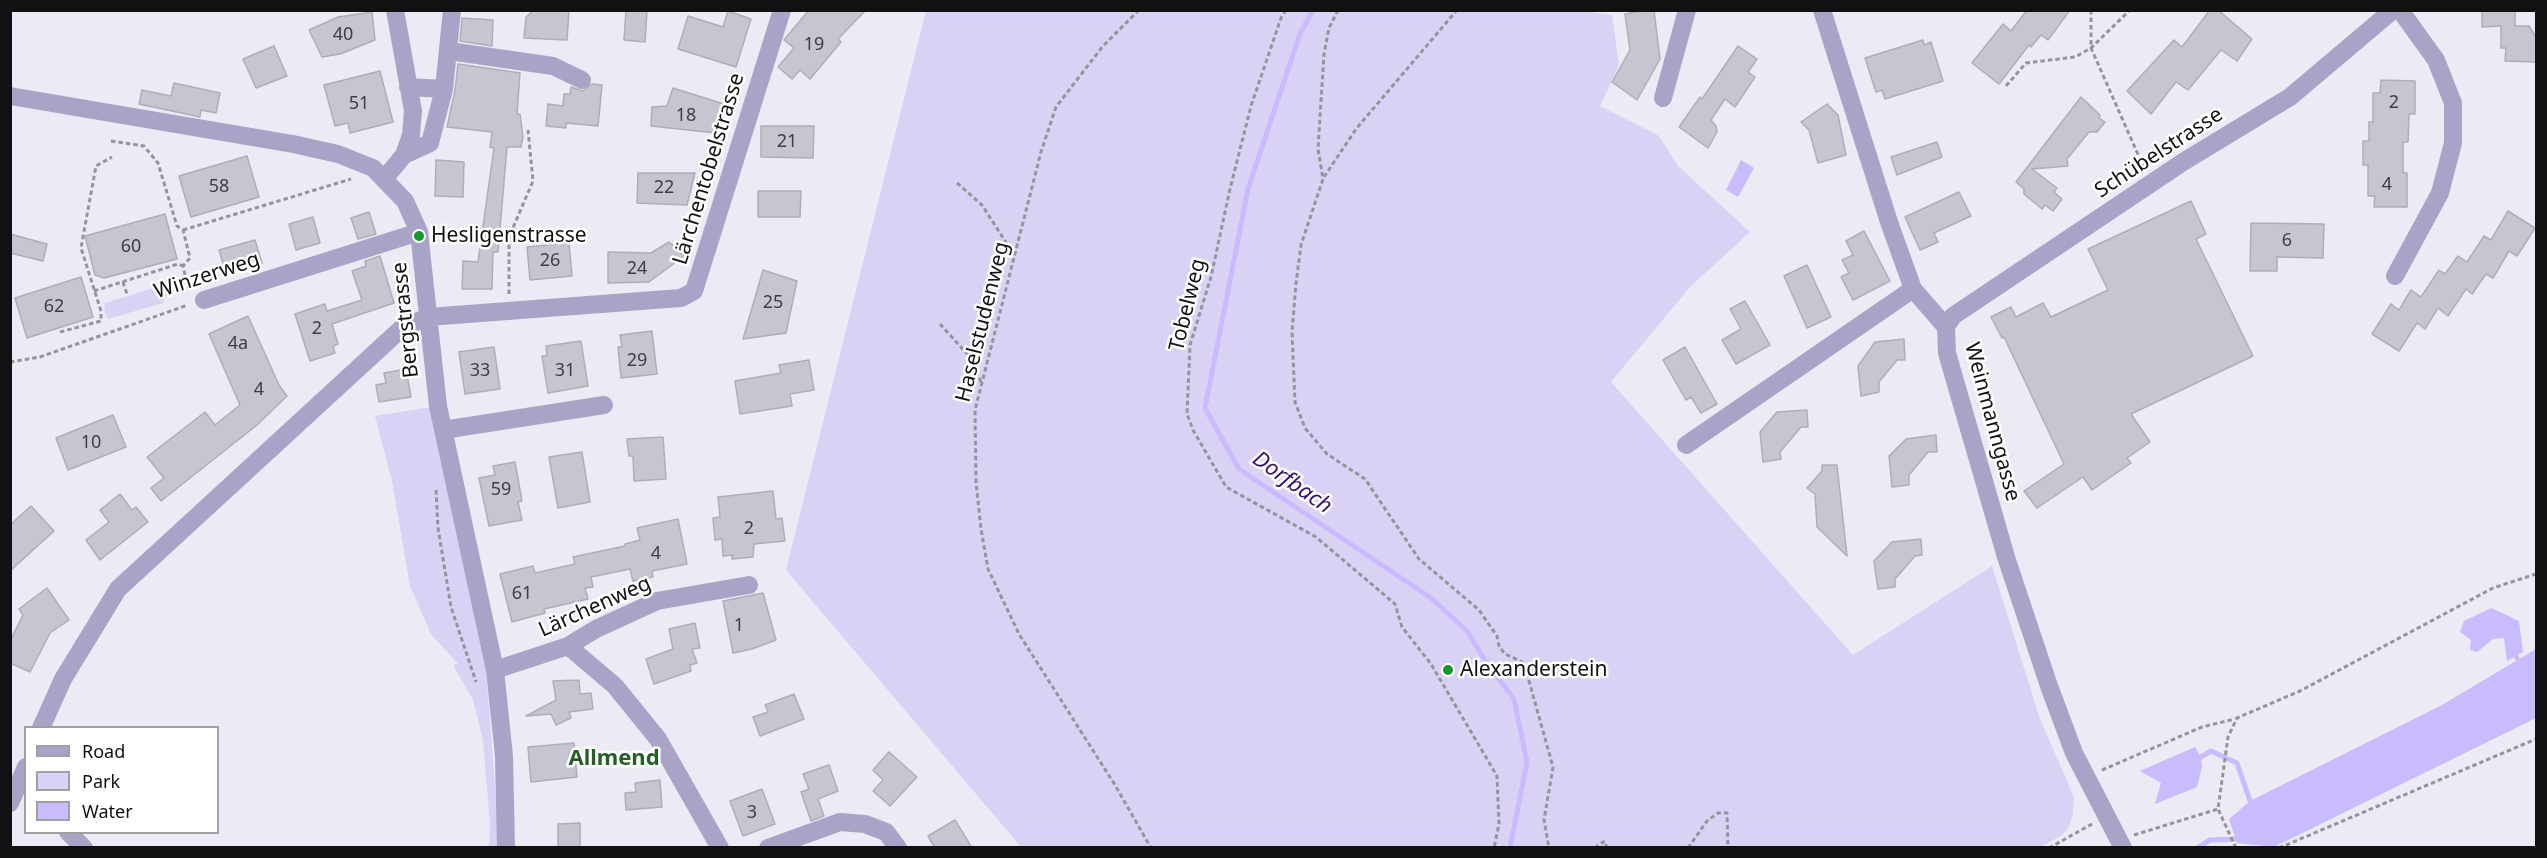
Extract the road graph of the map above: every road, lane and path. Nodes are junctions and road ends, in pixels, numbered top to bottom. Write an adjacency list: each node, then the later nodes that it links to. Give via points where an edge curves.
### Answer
1 (395, 10): 18 (street)
2 (452, 10): 15 (street)
3 (782, 10): 42 (street, Lärchentobelstrasse, via 694,291 681,298)
4 (1138, 10): 33 (path, Haselstudenweg, via 1103,46 1056,107)
5 (1286, 10): 75 (path, Tobelweg, via 1251,105 1211,277 1190,345 1187,414 1226,487 1316,537 1395,604 1402,627 1431,664 1497,776 1499,824)
6 (1338, 10): 28 (path, via 1329,28 1324,54 1318,149)
7 (1457, 10): 28 (path, via 1356,129)
8 (1687, 10): 21 (street)
9 (1822, 10): 38 (street, Weinmanngasse)
10 (2091, 10): 14 (path)
11 (2130, 10): 14 (path)
12 (2393, 10): 30 (street, Schübelstrasse, via 2290,97)
13 (2400, 10): 35 (street, via 2436,60 2452,103 2453,143 2440,193)
14 (2091, 48): 17 (path, via 2075,57 2026,63); 30 (path)
15 (449, 51): 16 (street, via 553,66); 19 (street)
16 (582, 80)
17 (2006, 86)
18 (408, 87): 19 (street); 24 (street, via 413,111)
19 (444, 89): 24 (street, via 430,143)
20 (10, 96): 27 (street, Bergstrasse, via 293,144 338,154 373,168)
21 (1664, 98)
22 (528, 130): 42 (path, via 532,181 509,237)
23 (111, 141): 31 (path, via 144,146 153,156 177,226)
24 (404, 156): 27 (street)
25 (112, 157): 39 (path, via 96,166 81,248)
26 (354, 177): 31 (path)
27 (385, 178): 32 (street, Bergstrasse, via 405,201)
28 (1323, 179): 76 (path, via 1301,245 1296,283 1292,332 1295,402 1305,428 1326,454 1365,479 1419,559 1479,610 1505,654 1524,663 1553,766 1544,820)
29 (957, 183): 33 (path, via 982,205)
30 (2151, 183): 45 (street, Schübelstrasse, via 1953,316)
31 (183, 230): 34 (path, via 190,258)
32 (418, 232): 41 (street, Winzerweg); 43 (street, Bergstrasse)
33 (1014, 255): 48 (path, Haselstudenweg)
34 (183, 266): 36 (path); 37 (path, via 178,264)
35 (2395, 276)
36 (186, 279)
37 (123, 282): 39 (path); 40 (path)
38 (1913, 289): 45 (street, Weinmanngasse); 51 (street)
39 (94, 291): 46 (path, via 101,321)
40 (127, 294)
41 (204, 300): 47 (path, Winzerweg, via 40,357)
42 (509, 311): 43 (street, Lärchentobelstrasse)
43 (428, 317): 50 (street, Bergstrasse); 59 (street, via 402,328 118,589 63,679)
44 (940, 324): 48 (path, via 970,357)
45 (1946, 327): 62 (street, Weinmanngasse, via 1947,353 2006,557 2052,697)
46 (60, 332)
47 (10, 362)
48 (982, 384): 74 (path, Haselstudenweg, via 975,410 976,482 988,569 1019,634)
49 (604, 405): 50 (street)
50 (443, 430): 56 (street, Bergstrasse)
51 (1686, 445)
52 (438, 528): 57 (path, via 451,607)
53 (2536, 574): 58 (path, via 2493,588 2300,691)
54 (749, 585): 55 (street, Lärchenweg, via 657,601)
55 (568, 646): 56 (street, Lärchenweg); 71 (street, via 615,686 658,739)
56 (495, 670): 70 (street, Bergstrasse, via 504,756)
57 (476, 682)
58 (2237, 718): 62 (path, via 2202,727); 64 (path, via 2228,737)
59 (42, 726)
60 (2536, 739): 82 (path)
61 (20, 777): 63 (street)
62 (2085, 777): 67 (street, Weinmanngasse)
63 (10, 803)
64 (2218, 809): 67 (path); 68 (path)
65 (2090, 824): 81 (path)
66 (70, 834): 69 (street)
67 (2121, 844)
68 (2235, 846)
69 (84, 848)
70 (506, 848)
71 (720, 848)
72 (768, 848): 73 (street, via 840,822 865,824 886,832)
73 (898, 848)
74 (1151, 848)
75 (1494, 848)
76 (1549, 848)
77 (1595, 848): 78 (path, via 1606,842)
78 (1606, 848)
79 (1688, 848): 80 (path, via 1707,821 1718,813 1727,813 1729,819)
80 (1728, 848)
81 (2049, 848)
82 (2279, 848)

